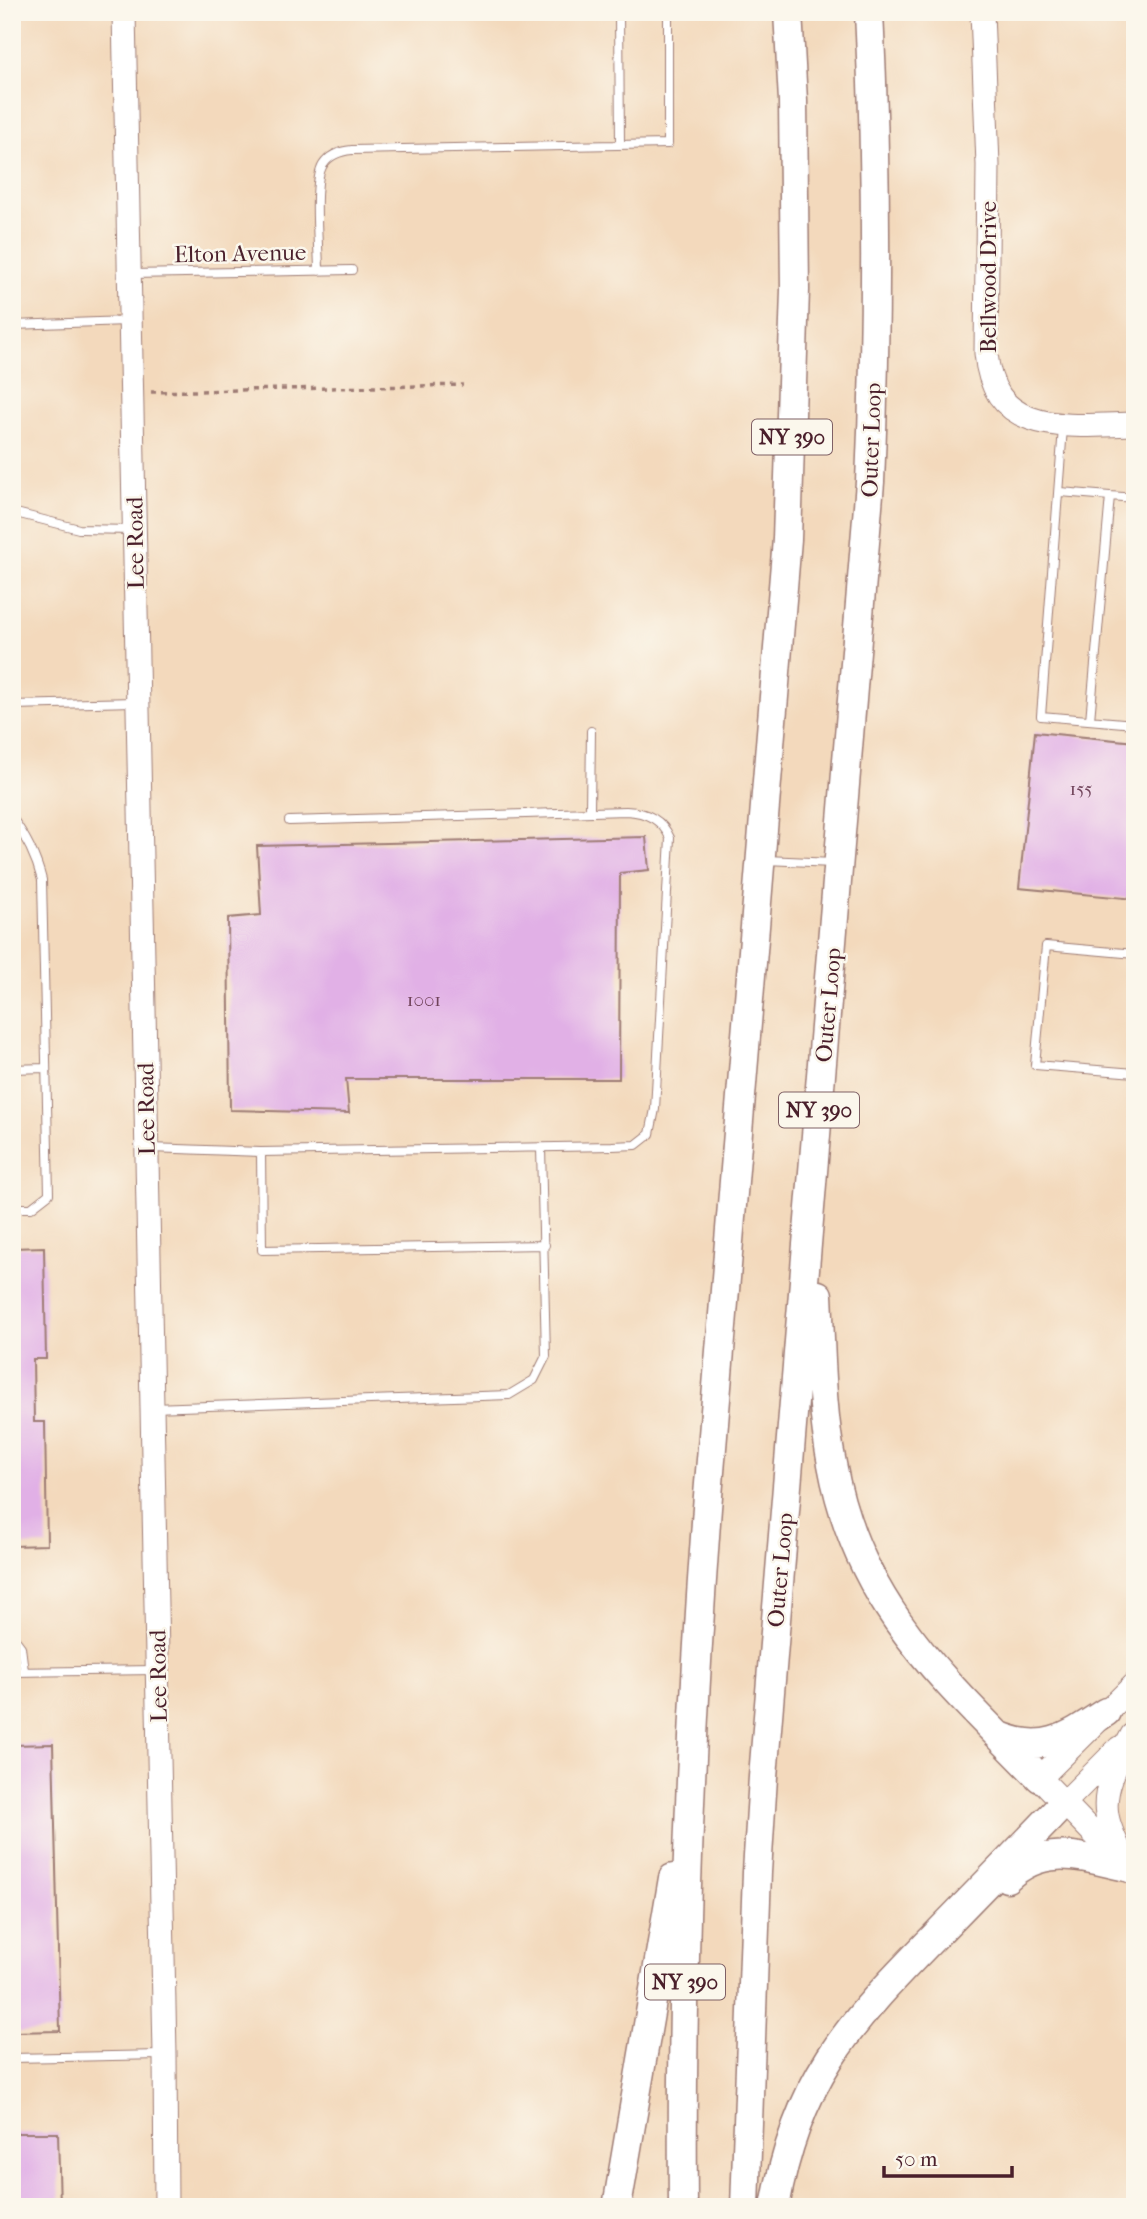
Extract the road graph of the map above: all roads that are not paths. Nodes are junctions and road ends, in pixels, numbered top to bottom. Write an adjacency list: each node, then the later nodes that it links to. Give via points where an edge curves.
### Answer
1 (124, 12): 10 (street, Lee Road)
2 (619, 12): 7 (lane)
3 (668, 12): 7 (lane, via 668,144)
4 (788, 12): 28 (highway, NY 390, via 794,151 794,390)
5 (869, 12): 29 (highway, Outer Loop / NY 390, via 875,220 873,419)
6 (982, 12): 14 (street, Bellwood Drive, via 988,165 987,362 993,384 1008,406 1037,422)
7 (620, 144): 9 (lane, via 336,154 324,162 318,177)
8 (352, 270): 9 (lane, Elton Avenue)
9 (319, 271): 10 (lane, Elton Avenue)
10 (129, 274): 11 (street, Lee Road)
11 (130, 321): 12 (lane); 19 (street, Lee Road)
12 (12, 325)
13 (1135, 424): 14 (street, Bellwood Drive)
14 (1063, 425): 15 (lane)
15 (1060, 492): 16 (lane); 22 (lane, via 1041,716)
16 (1110, 496): 17 (lane); 22 (lane)
17 (1135, 498)
18 (12, 512): 19 (lane, via 79,529)
19 (135, 530): 20 (street, Lee Road)
20 (138, 702): 21 (lane); 34 (street, Lee Road)
21 (12, 705)
22 (1090, 720): 23 (lane)
23 (1135, 724)
24 (591, 731): 25 (lane)
25 (590, 811): 27 (lane); 35 (lane, via 641,812 665,826 670,838 656,1109 650,1135 636,1145)
26 (12, 818): 31 (lane, via 27,839 42,880)
27 (289, 821)
28 (762, 860): 29 (lane); 49 (highway, NY 390, via 708,1494)
29 (840, 863): 37 (highway, Outer Loop / NY 390)
30 (1135, 954): 33 (lane, via 1046,946 1035,1065)
31 (46, 1068): 32 (lane); 38 (lane, via 49,1194 30,1208)
32 (12, 1069)
33 (1135, 1073)
34 (147, 1148): 36 (lane); 40 (street, Lee Road)
35 (541, 1148): 36 (lane); 39 (lane)
36 (261, 1152): 39 (lane, via 262,1250)
37 (815, 1154): 48 (highway, via 823,1387 830,1453 843,1510 862,1562 890,1611 933,1667); 59 (highway, Outer Loop / NY 390, via 763,1777)
38 (12, 1208)
39 (545, 1244): 40 (lane, via 546,1356 534,1380 509,1395)
40 (152, 1408): 42 (street, Lee Road)
41 (12, 1635): 43 (lane, via 21,1647)
42 (158, 1670): 43 (lane); 54 (street, Lee Road)
43 (24, 1671): 44 (lane)
44 (12, 1672)
45 (1135, 1684): 46 (street)
46 (1106, 1712): 48 (highway, via 1056,1742 1029,1745); 50 (street)
47 (1133, 1733): 51 (street); 52 (street, via 1108,1789 1106,1814)
48 (998, 1735): 50 (highway)
49 (692, 1758): 57 (highway); 58 (highway, NY 390)
50 (1040, 1778): 51 (street)
51 (1064, 1803): 52 (street); 53 (highway)
52 (1130, 1871): 53 (highway, via 1063,1854 1031,1861 1008,1876 942,1947)
53 (888, 1984): 60 (highway, via 841,2042 811,2093 790,2145)
54 (165, 2055): 55 (lane); 56 (street, Lee Road)
55 (12, 2058)
56 (166, 2207)
57 (617, 2207)
58 (683, 2207)
59 (745, 2207)
60 (775, 2207)

